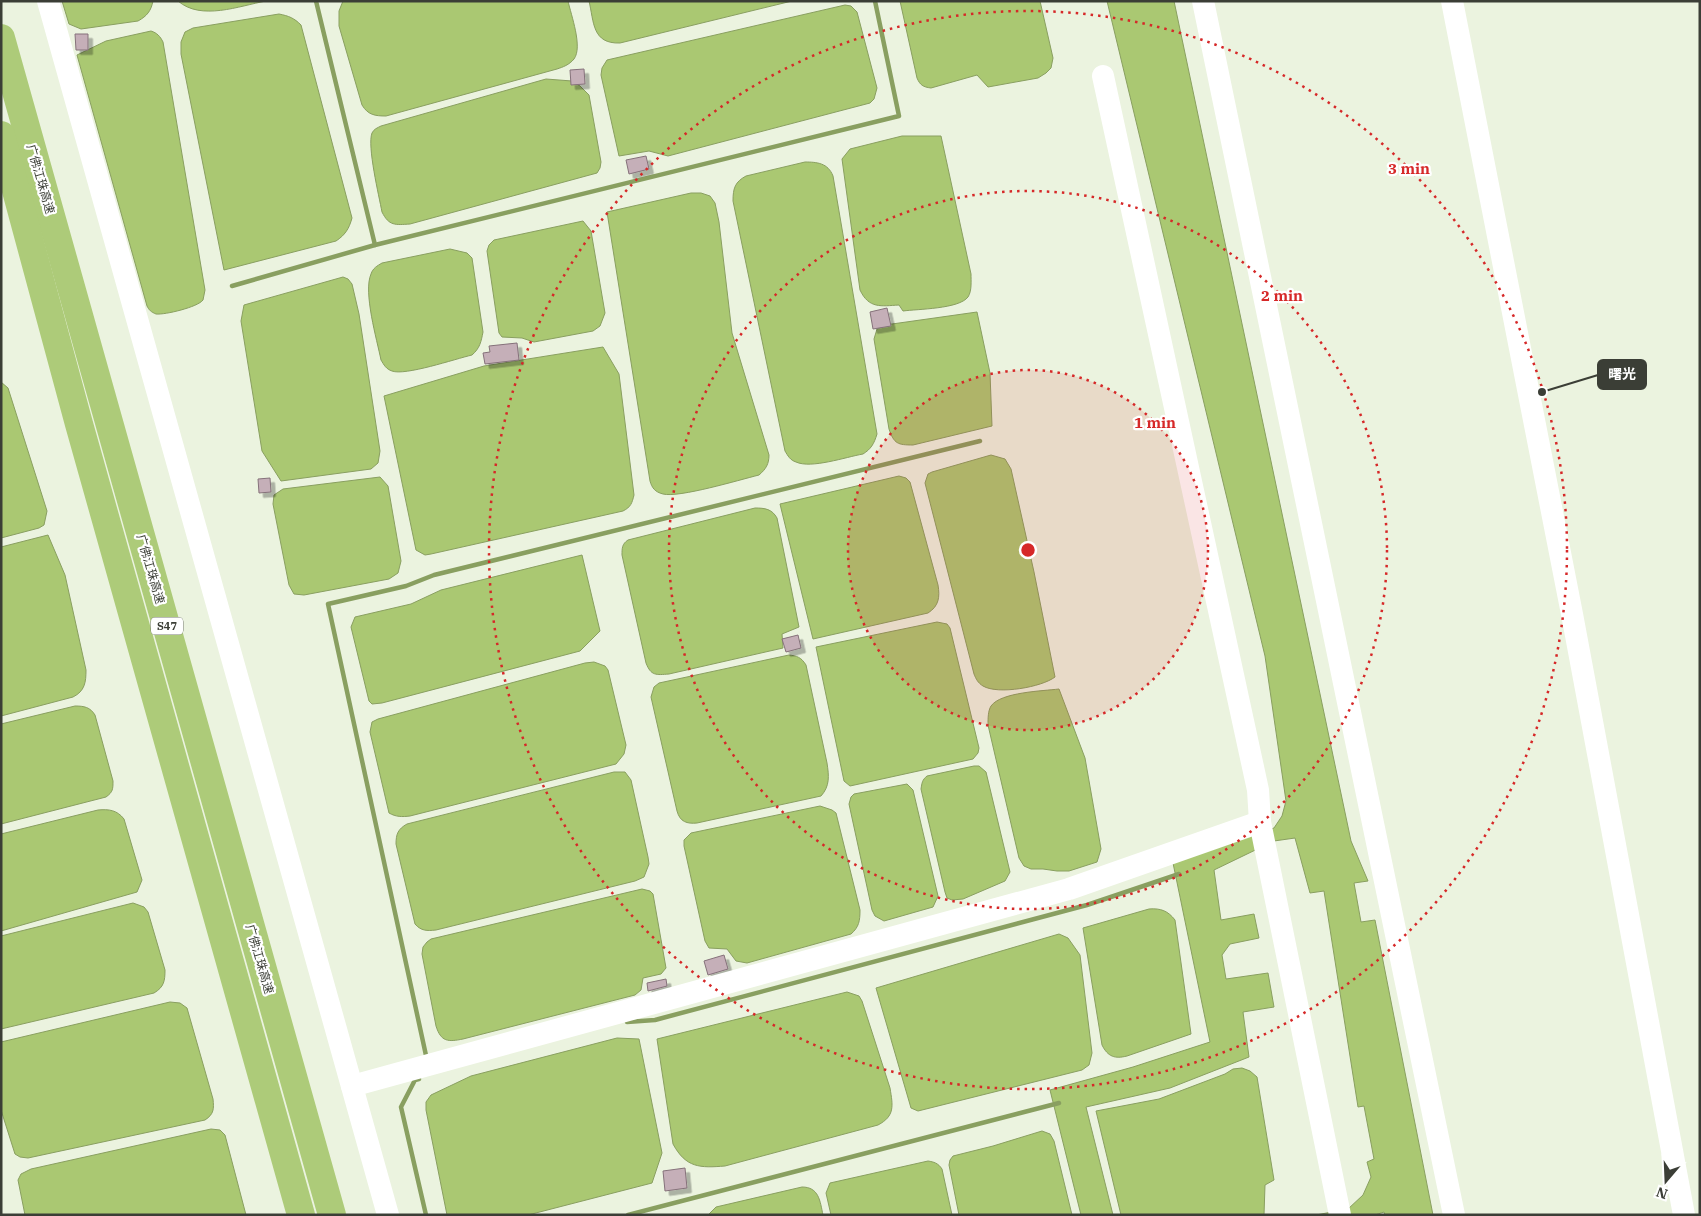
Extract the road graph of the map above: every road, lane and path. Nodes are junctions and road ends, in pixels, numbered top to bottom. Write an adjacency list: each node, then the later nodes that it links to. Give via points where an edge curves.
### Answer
1 (48, 1): 8 (street)
2 (1203, 1): 13 (street)
3 (1452, 1): 14 (street, via 1570,605)
4 (1, 38): 10 (highway, 广佛江珠高速 / S47)
5 (1103, 76): 7 (street, via 1258,790)
6 (1, 136): 9 (highway, S47, via 78,424)
7 (1260, 822): 8 (street, via 1069,889); 12 (street)
8 (352, 1086): 11 (street)
9 (301, 1215)
10 (332, 1215)
11 (388, 1215)
12 (1340, 1215)
13 (1454, 1215)
14 (1684, 1215)

